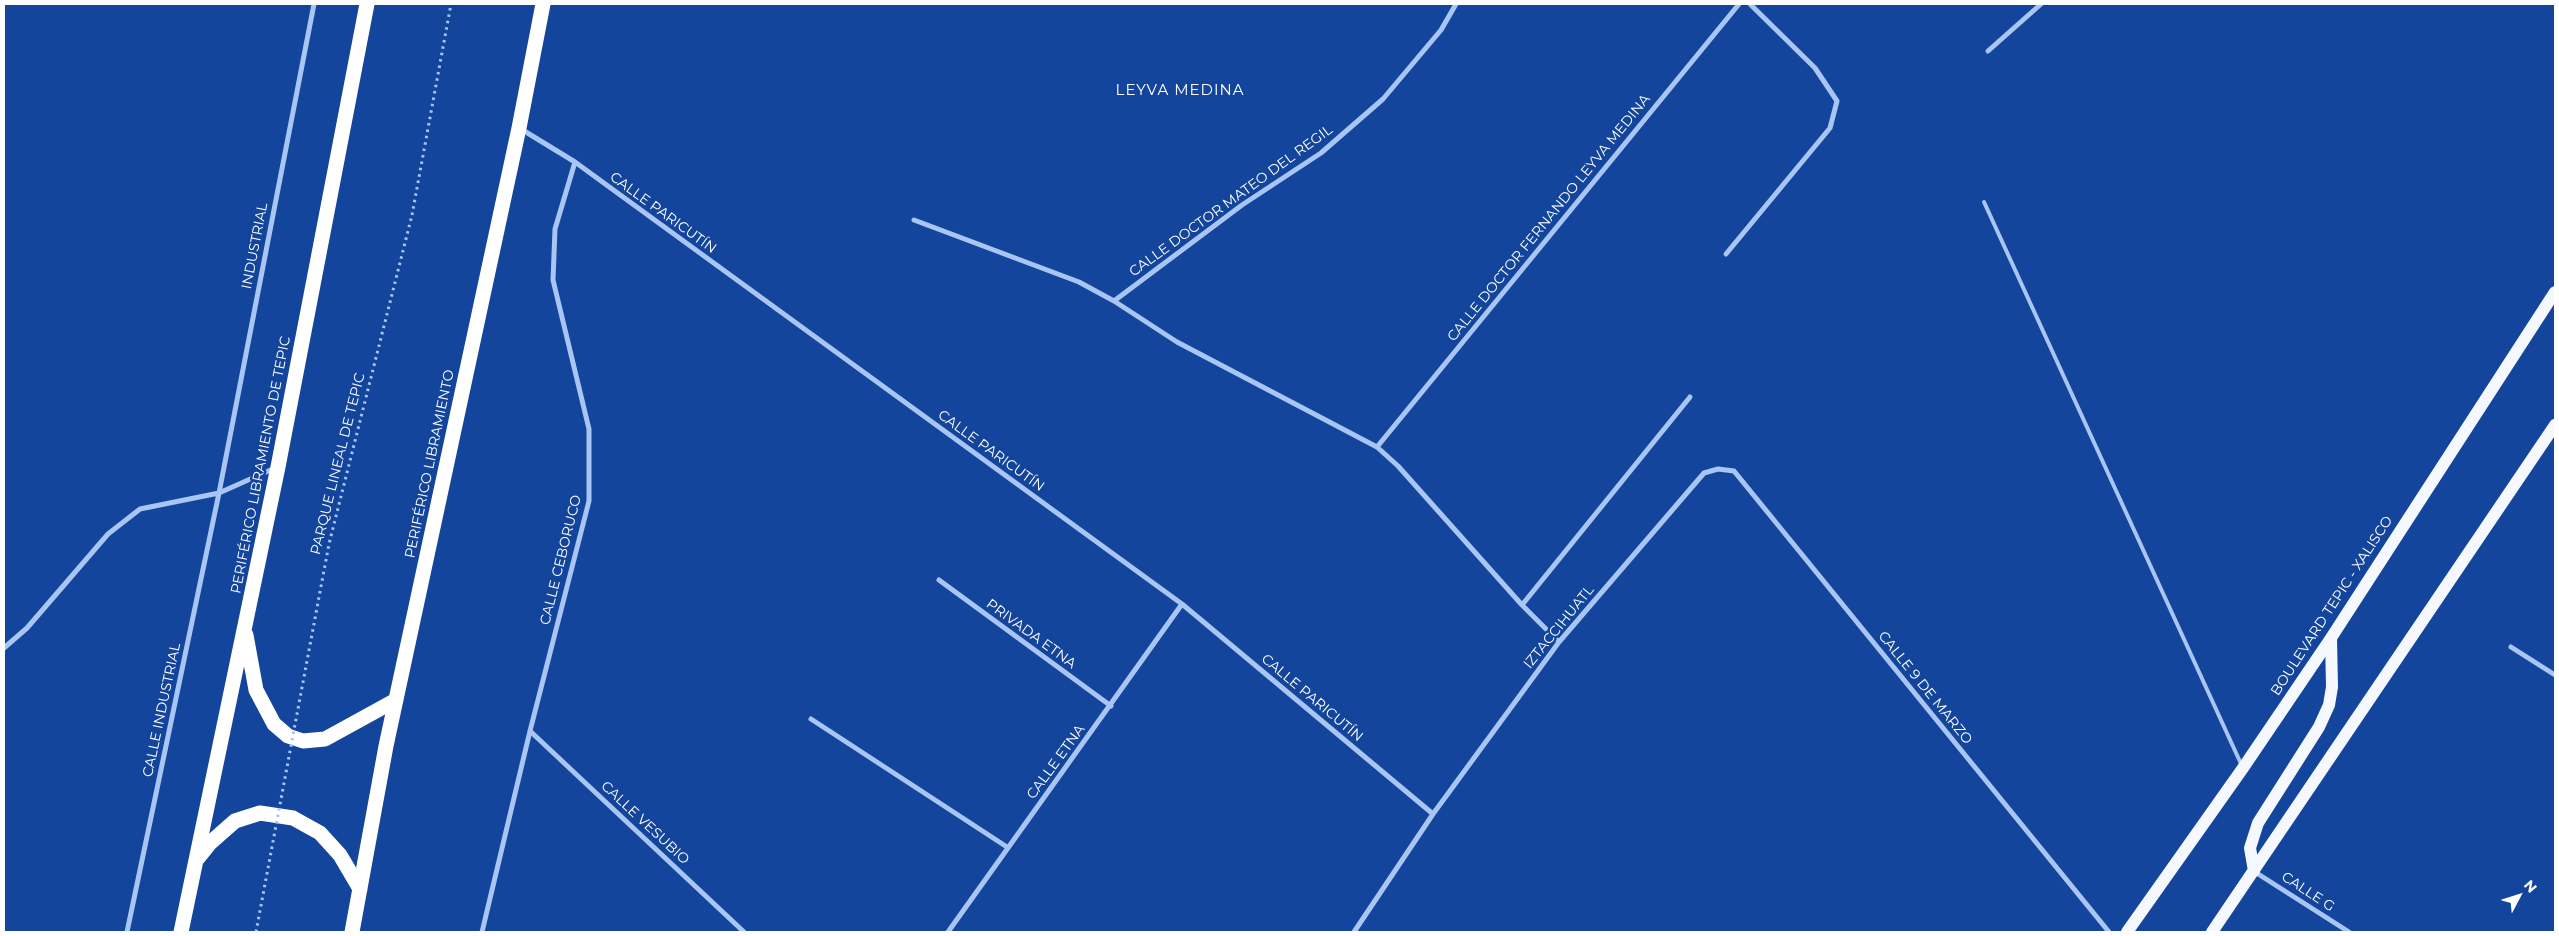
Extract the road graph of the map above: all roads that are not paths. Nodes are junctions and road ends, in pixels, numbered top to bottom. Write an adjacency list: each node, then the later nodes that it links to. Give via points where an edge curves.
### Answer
1 (314, 4): 21 (street, INDUSTRIAL)
2 (366, 4): 19 (highway, PERIFÉRICO LIBRAMIENTO DE TEPIC)
3 (543, 4): 9 (highway, PERIFÉRICO LIBRAMIENTO)
4 (1456, 4): 15 (street, CALLE DOCTOR MATEO DEL REGIL, via 1441,30 1383,99 1321,153 1242,205)
5 (1739, 4): 18 (street, CALLE DOCTOR FERNANDO LEYVA MEDINA)
6 (1750, 4): 13 (street, via 1815,68 1837,101 1830,128)
7 (2041, 4): 8 (street)
8 (1988, 51)
9 (519, 128): 10 (street, CALLE PARICUTÍN); 31 (highway, PERIFÉRICO LIBRAMIENTO)
10 (575, 162): 23 (street, CALLE PARICUTÍN); 34 (street, CALLE CEBORUCO, via 555,229 553,280 589,429 589,501)
11 (1984, 202): 35 (lane)
12 (914, 220): 15 (street, via 1079,282)
13 (1726, 254)
14 (2555, 292): 26 (main road, BOULEVARD TEPIC - XALISCO)
15 (1114, 301): 18 (street, via 1176,342)
16 (1690, 397): 24 (street)
17 (2555, 425): 39 (main road)
18 (1377, 447): 24 (street, via 1398,466)
19 (278, 467): 21 (street); 25 (highway, PERIFÉRICO LIBRAMIENTO DE TEPIC)
20 (1718, 469): 27 (street, IZTACCIHUATL, via 1704,473); 48 (street, CALLE 9 DE MARZO, via 1734,471)
21 (219, 493): 29 (street, via 140,509 108,534 27,628); 41 (street, CALLE INDUSTRIAL)
22 (939, 580): 32 (street, PRIVADA ETNA)
23 (1182, 604): 32 (street, CALLE ETNA); 36 (street, CALLE PARICUTÍN)
24 (1522, 605): 27 (street)
25 (245, 626): 31 (highway, via 256,690 274,724 288,736 304,741 325,739); 38 (highway, PERIFÉRICO LIBRAMIENTO DE TEPIC)
26 (2331, 638): 35 (main road, BOULEVARD TEPIC - XALISCO); 39 (main road, via 2329,705 2319,727 2258,823 2250,848)
27 (1559, 642): 36 (street, IZTACCIHUATL)
28 (2511, 647): 30 (street)
29 (4, 648)
30 (2555, 675)
31 (396, 700): 40 (highway, PERIFÉRICO LIBRAMIENTO)
32 (1111, 706): 37 (street, CALLE ETNA)
33 (810, 719): 37 (street)
34 (530, 731): 44 (street, CALLE CEBORUCO); 45 (street, CALLE VESUBIO)
35 (2243, 768): 49 (main road, BOULEVARD TEPIC - XALISCO)
36 (1433, 814): 47 (street, IZTACCIHUATL)
37 (1007, 847): 46 (street, CALLE ETNA)
38 (196, 860): 40 (highway, via 234,821 260,813 293,818 320,833 340,855); 42 (highway, PERIFÉRICO LIBRAMIENTO DE TEPIC)
39 (2254, 871): 50 (main road); 51 (street, CALLE G)
40 (360, 889): 43 (highway, PERIFÉRICO LIBRAMIENTO)
41 (126, 932)
42 (181, 932)
43 (352, 932)
44 (482, 932)
45 (744, 932)
46 (948, 932)
47 (1354, 932)
48 (2110, 932)
49 (2127, 932)
50 (2212, 932)
51 (2349, 932)

